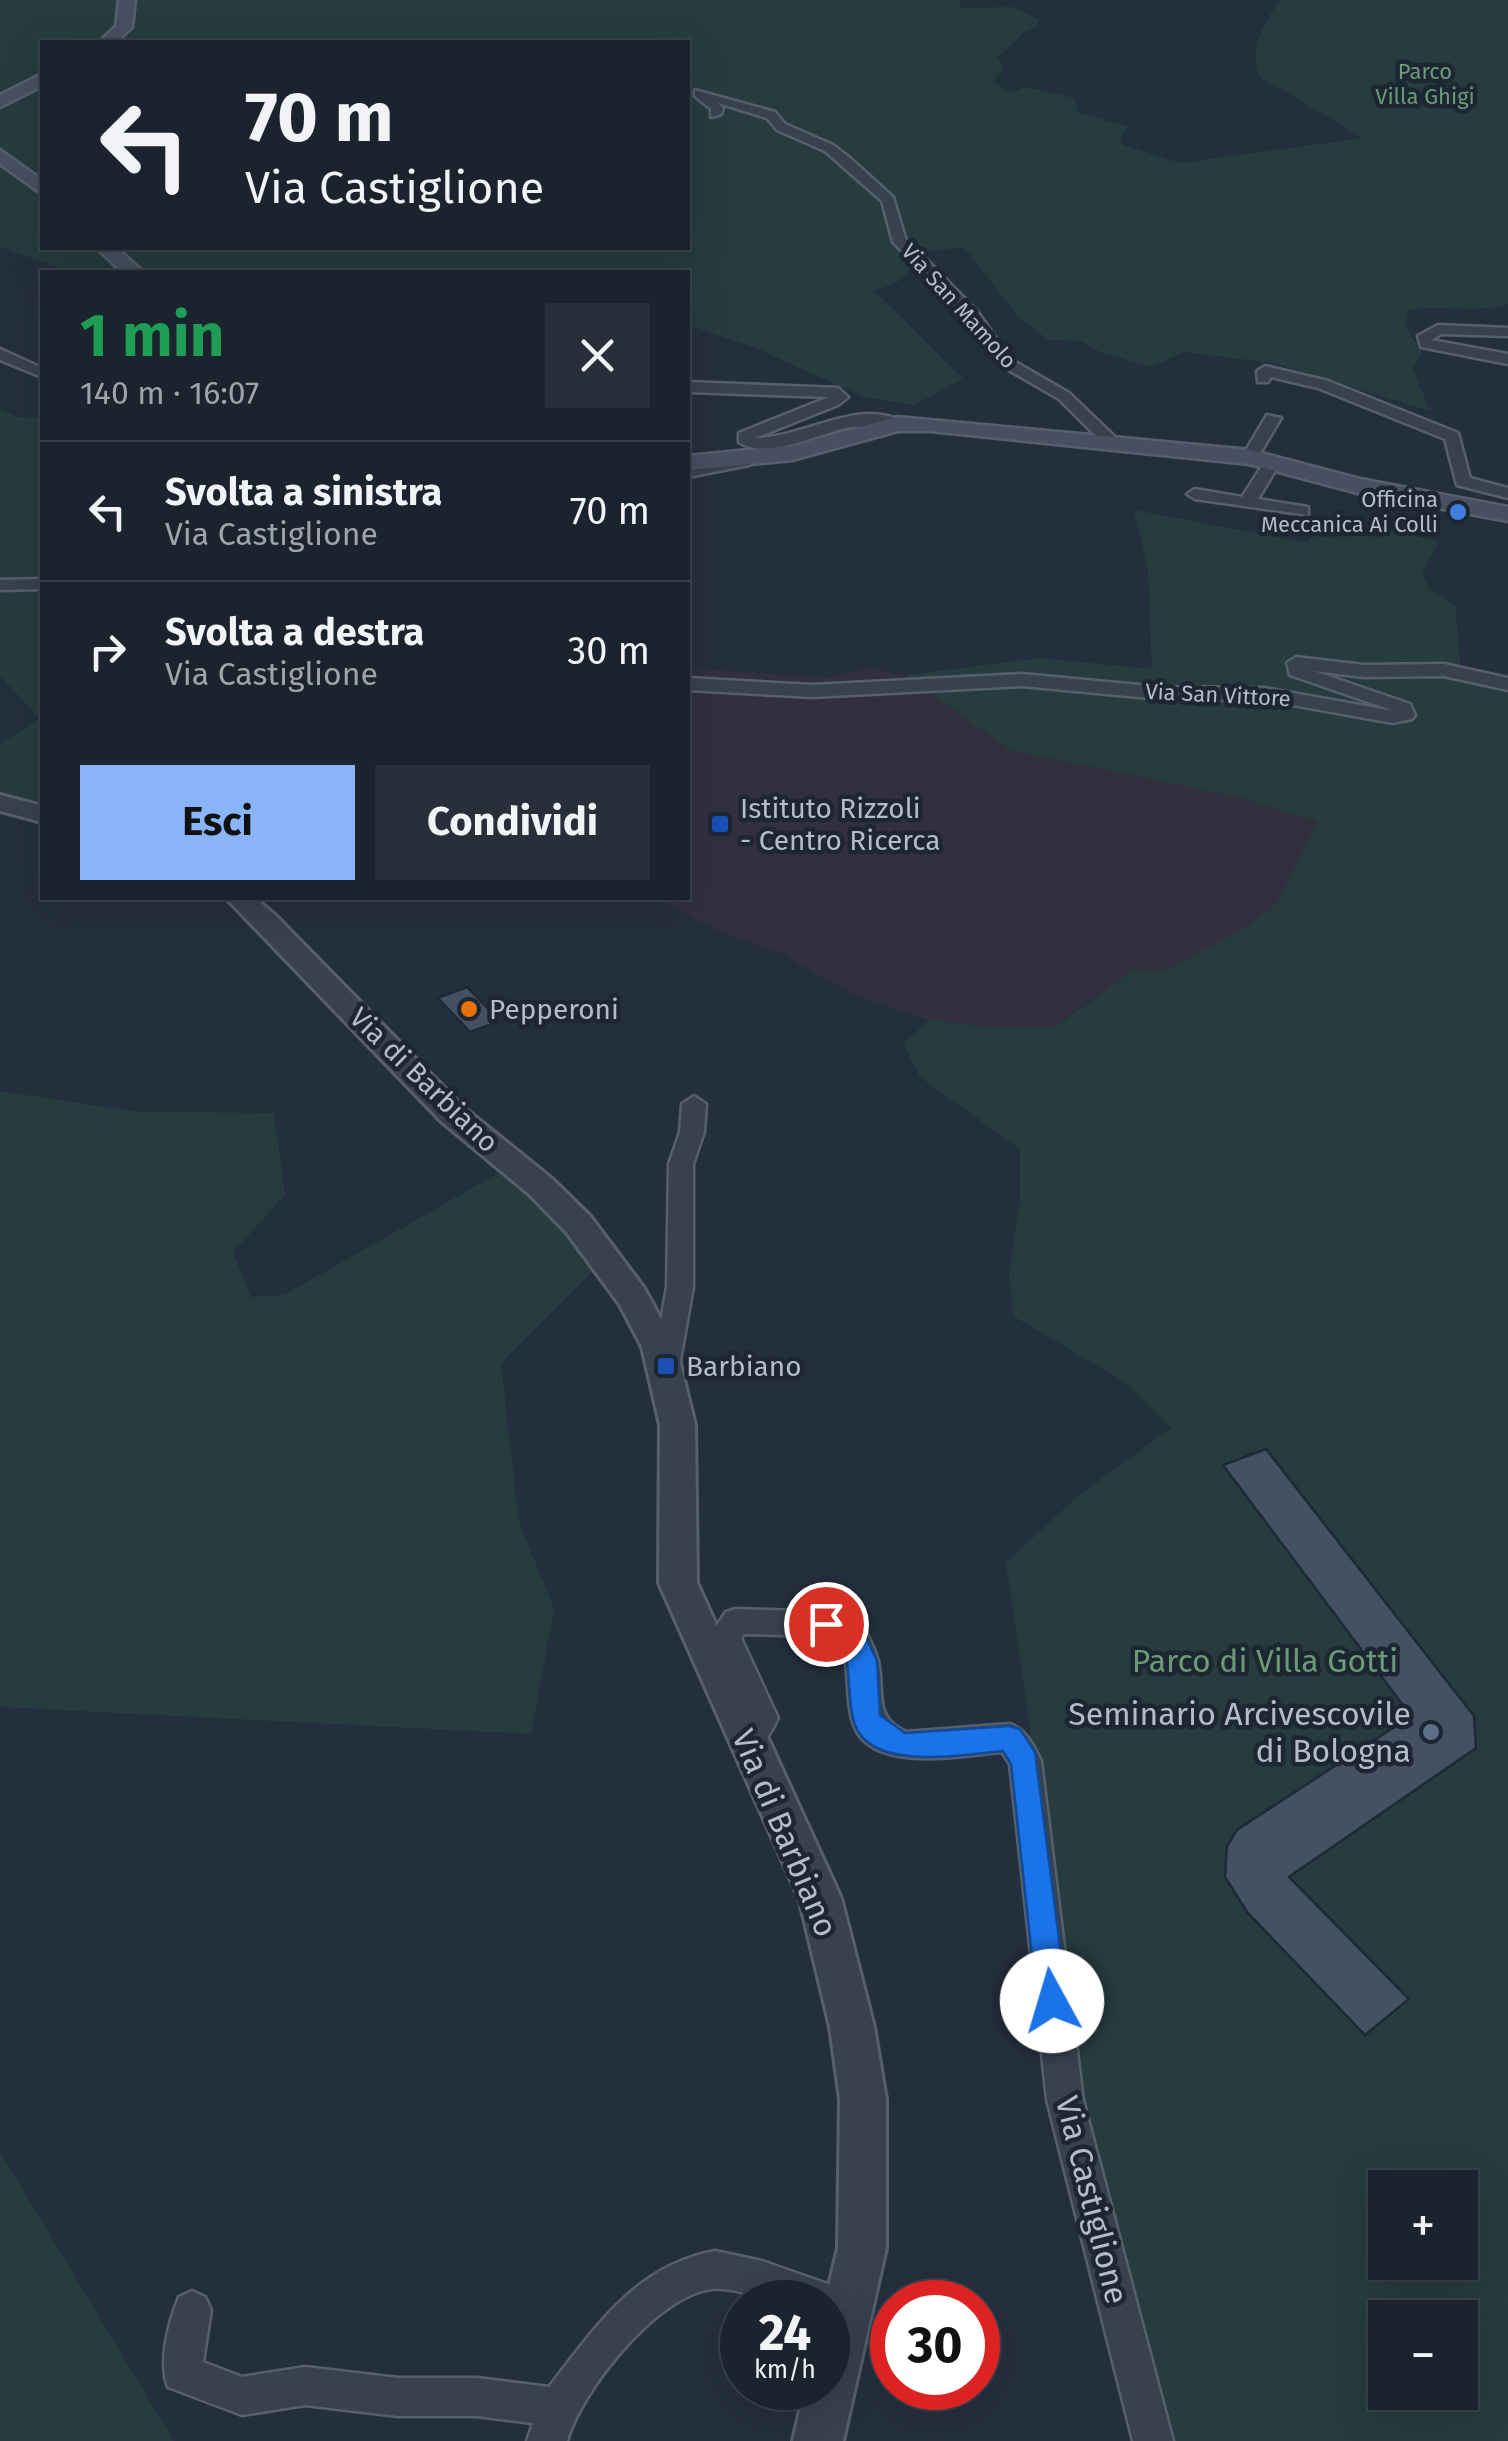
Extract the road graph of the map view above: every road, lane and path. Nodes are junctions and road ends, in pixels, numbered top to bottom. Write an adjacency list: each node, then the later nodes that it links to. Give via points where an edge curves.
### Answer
1 (127, 0): 2 (main road, via 124,27)
2 (109, 40)
3 (40, 80): 4 (main road)
4 (0, 102)
5 (715, 114): 18 (street, Via San Mamolo, via 717,108 699,94 771,115 846,162 888,200 898,239 972,314 1005,362 1064,396)
6 (0, 155): 7 (main road)
7 (40, 187)
8 (108, 250): 9 (main road)
9 (132, 270)
10 (1508, 332): 12 (street, via 1438,330 1423,339)
11 (0, 354): 13 (street)
12 (1508, 360)
13 (40, 372)
14 (1262, 379): 23 (street, via 1265,371 1322,384 1452,436 1463,481)
15 (690, 387): 17 (street, via 838,392 832,402 746,436 746,442 766,445 859,419)
16 (1273, 418): 20 (street)
17 (897, 424): 18 (main road); 19 (main road)
18 (1111, 442): 20 (main road)
19 (792, 453): 21 (main road); 22 (street)
20 (1262, 459): 25 (street); 27 (main road, via 1358,486)
21 (690, 463)
22 (690, 472)
23 (1508, 493)
24 (1195, 494): 25 (street)
25 (1248, 501): 26 (street)
26 (1302, 511)
27 (1508, 514)
28 (40, 584): 29 (street)
29 (0, 585)
30 (690, 684): 31 (street, Via San Vittore, via 812,691 1022,680 1160,693 1264,694 1393,717 1405,715 1403,708 1297,672 1296,664 1444,670)
31 (1508, 684)
32 (0, 803): 33 (street)
33 (40, 813)
34 (242, 900): 36 (street, Via di Barbiano, via 454,1117 570,1217 612,1266)
35 (694, 1104): 36 (street, Via di Barbiano, via 681,1164 680,1287)
36 (666, 1366): 37 (street, Via di Barbiano, via 682,1445 678,1582)
37 (746, 1740): 39 (street, Via di Barbiano, via 820,1898 852,2027 863,2100 865,2210); 44 (street, Via Castiglione, via 763,1718 725,1636 736,1621 826,1624 850,1632 863,1661 867,1720 881,1734 903,1746 1010,1738 1025,1761 1065,2100)
38 (752, 2280): 42 (street, via 719,2270 670,2282 636,2312)
39 (850, 2302)
40 (192, 2310): 42 (street, via 182,2372 242,2396 305,2386 477,2396)
41 (825, 2410): 43 (street, Via di Barbiano)
42 (552, 2424)
43 (818, 2441)
44 (1153, 2441)

